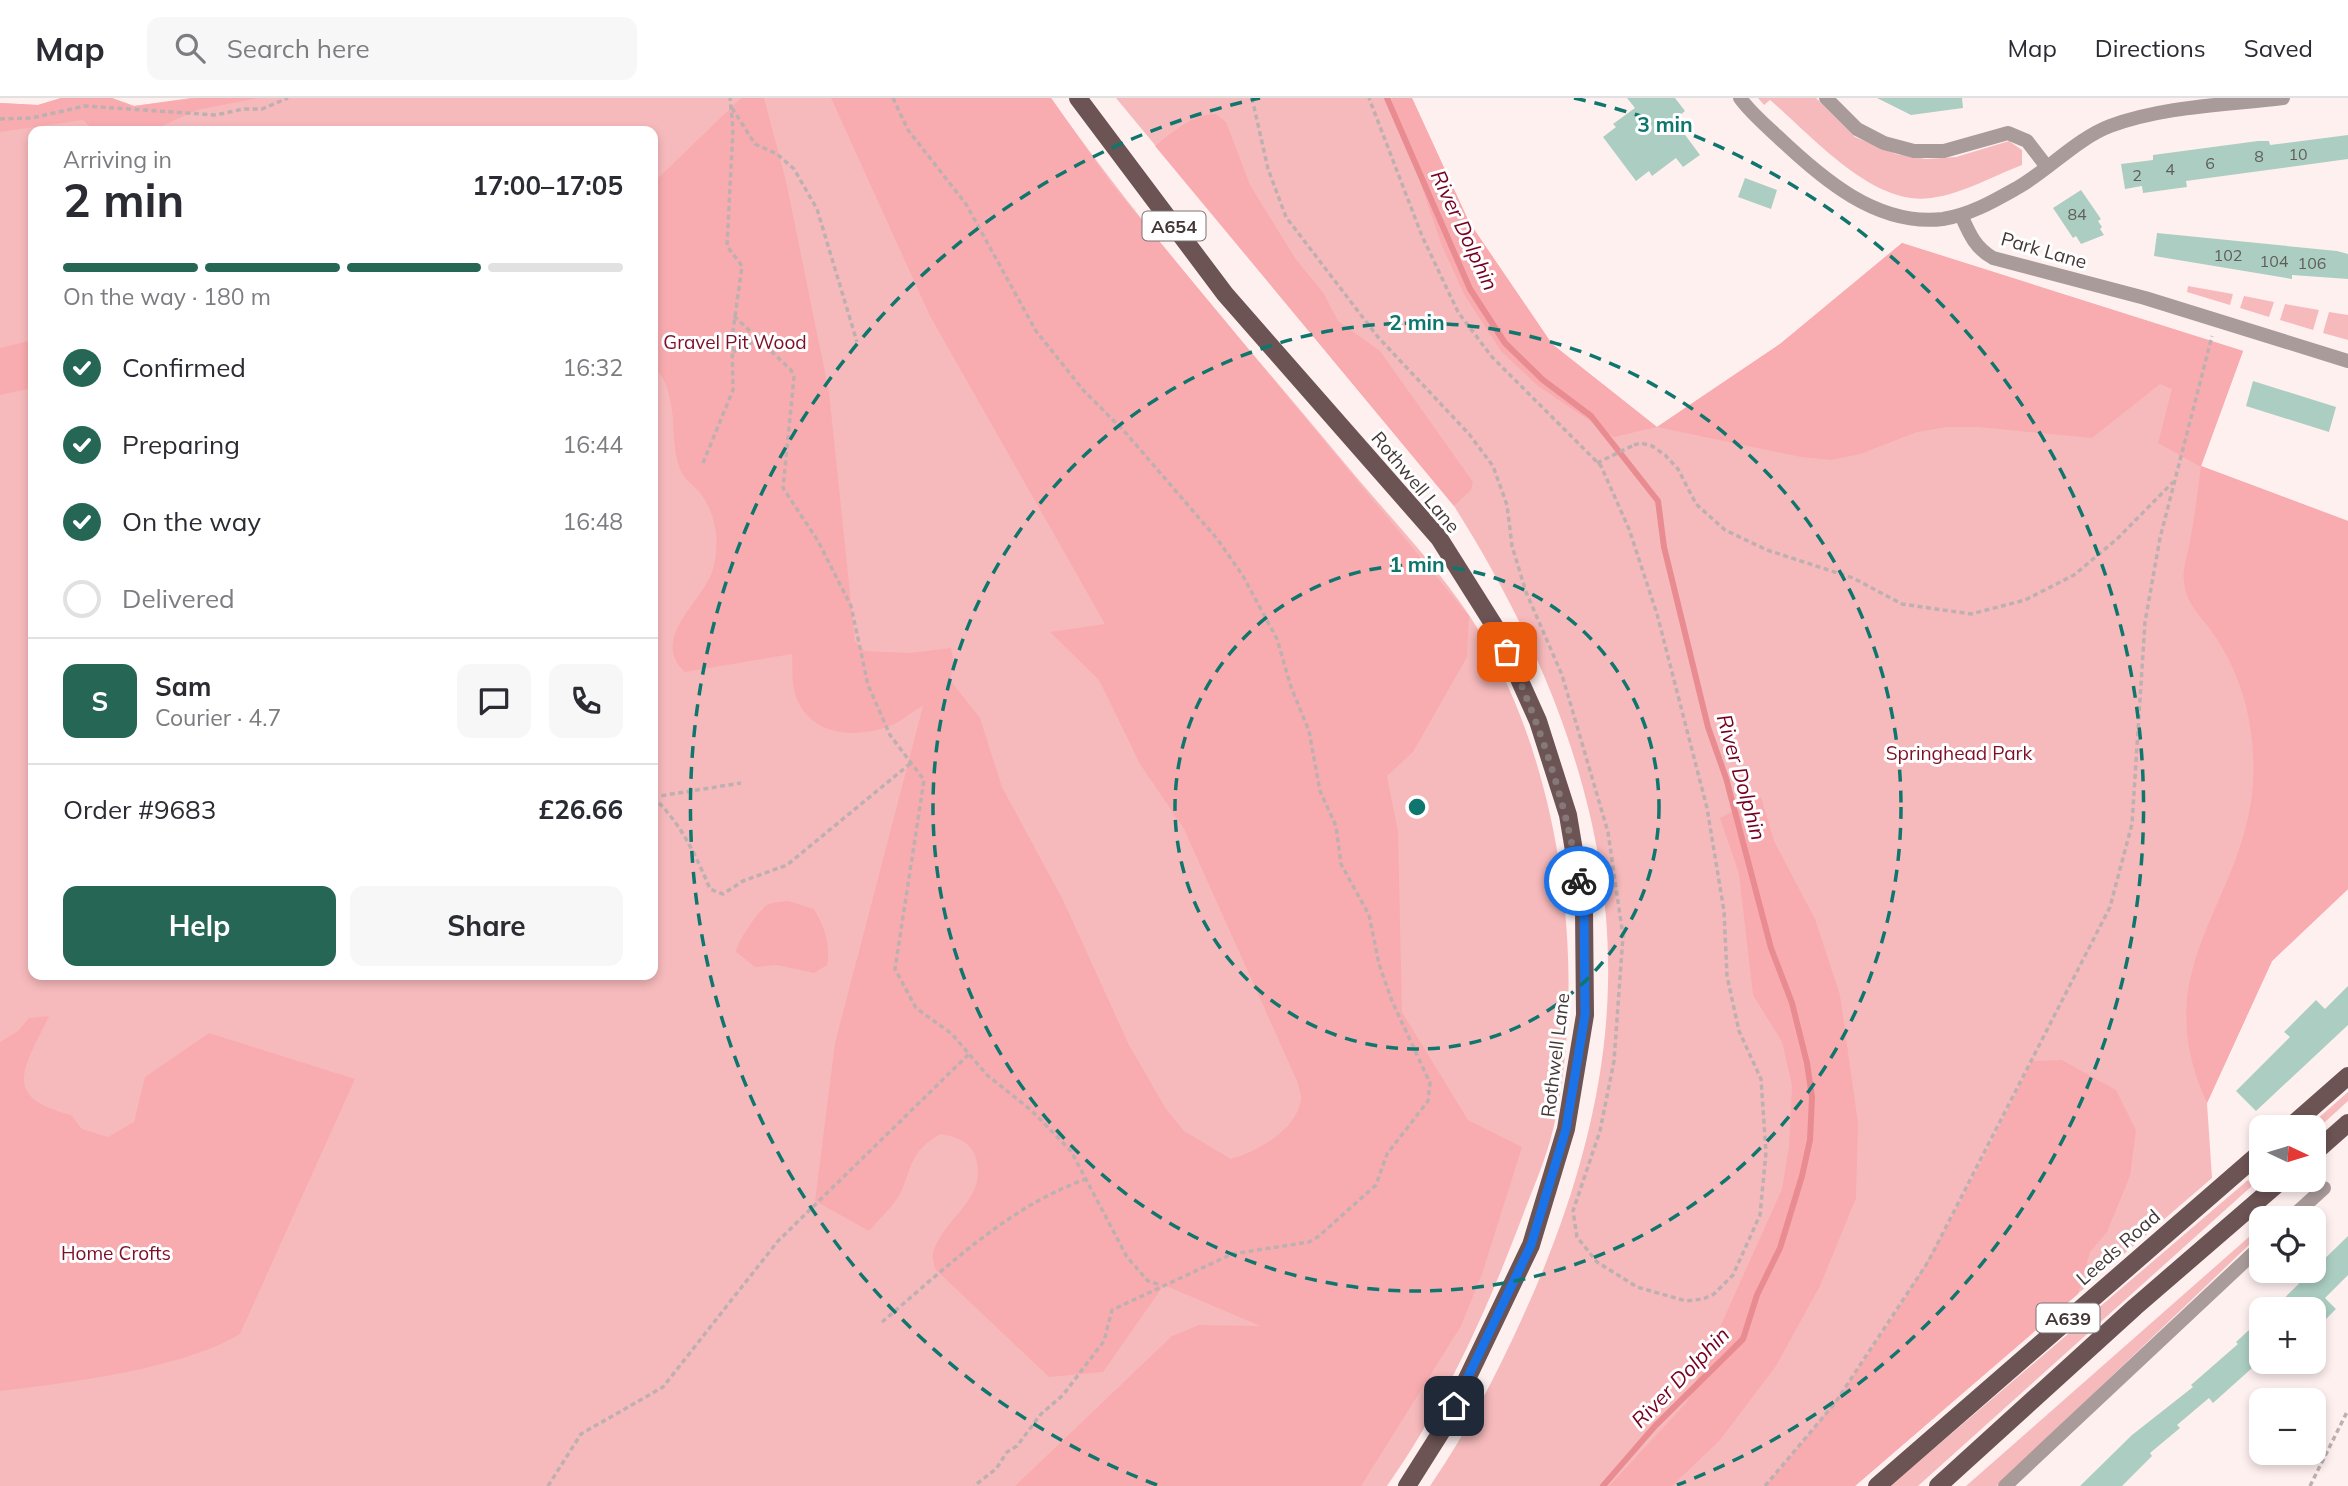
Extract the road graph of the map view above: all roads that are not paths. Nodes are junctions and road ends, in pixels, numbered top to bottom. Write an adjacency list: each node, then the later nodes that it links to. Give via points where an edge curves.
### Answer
1 (1078, 98): 17 (main road, Rothwell Lane / A654, via 1224,294 1439,538 1497,630 1538,721 1567,815 1584,910 1585,1015 1566,1129 1535,1232 1443,1429)
2 (1740, 98): 6 (street, via 1797,155 1847,194 1886,212 1917,219)
3 (1826, 98): 5 (street, via 1857,130 1884,143 1944,152 2008,133 2027,141)
4 (2283, 98): 5 (street, via 2145,115 2106,127)
5 (2048, 167): 6 (street)
6 (1961, 215): 7 (street, Park Lane, via 1972,240 1993,257)
7 (2348, 361)
8 (2348, 1076): 9 (main road)
9 (2304, 1115)
10 (2348, 1123): 11 (main road)
11 (2326, 1142)
12 (2249, 1162): 18 (main road, Leeds Road / A639)
13 (2268, 1192): 19 (main road, A639)
14 (2320, 1192): 15 (street)
15 (2304, 1206)
16 (2249, 1257): 20 (street)
17 (1407, 1486)
18 (1877, 1486)
19 (1938, 1486)
20 (2005, 1486)

